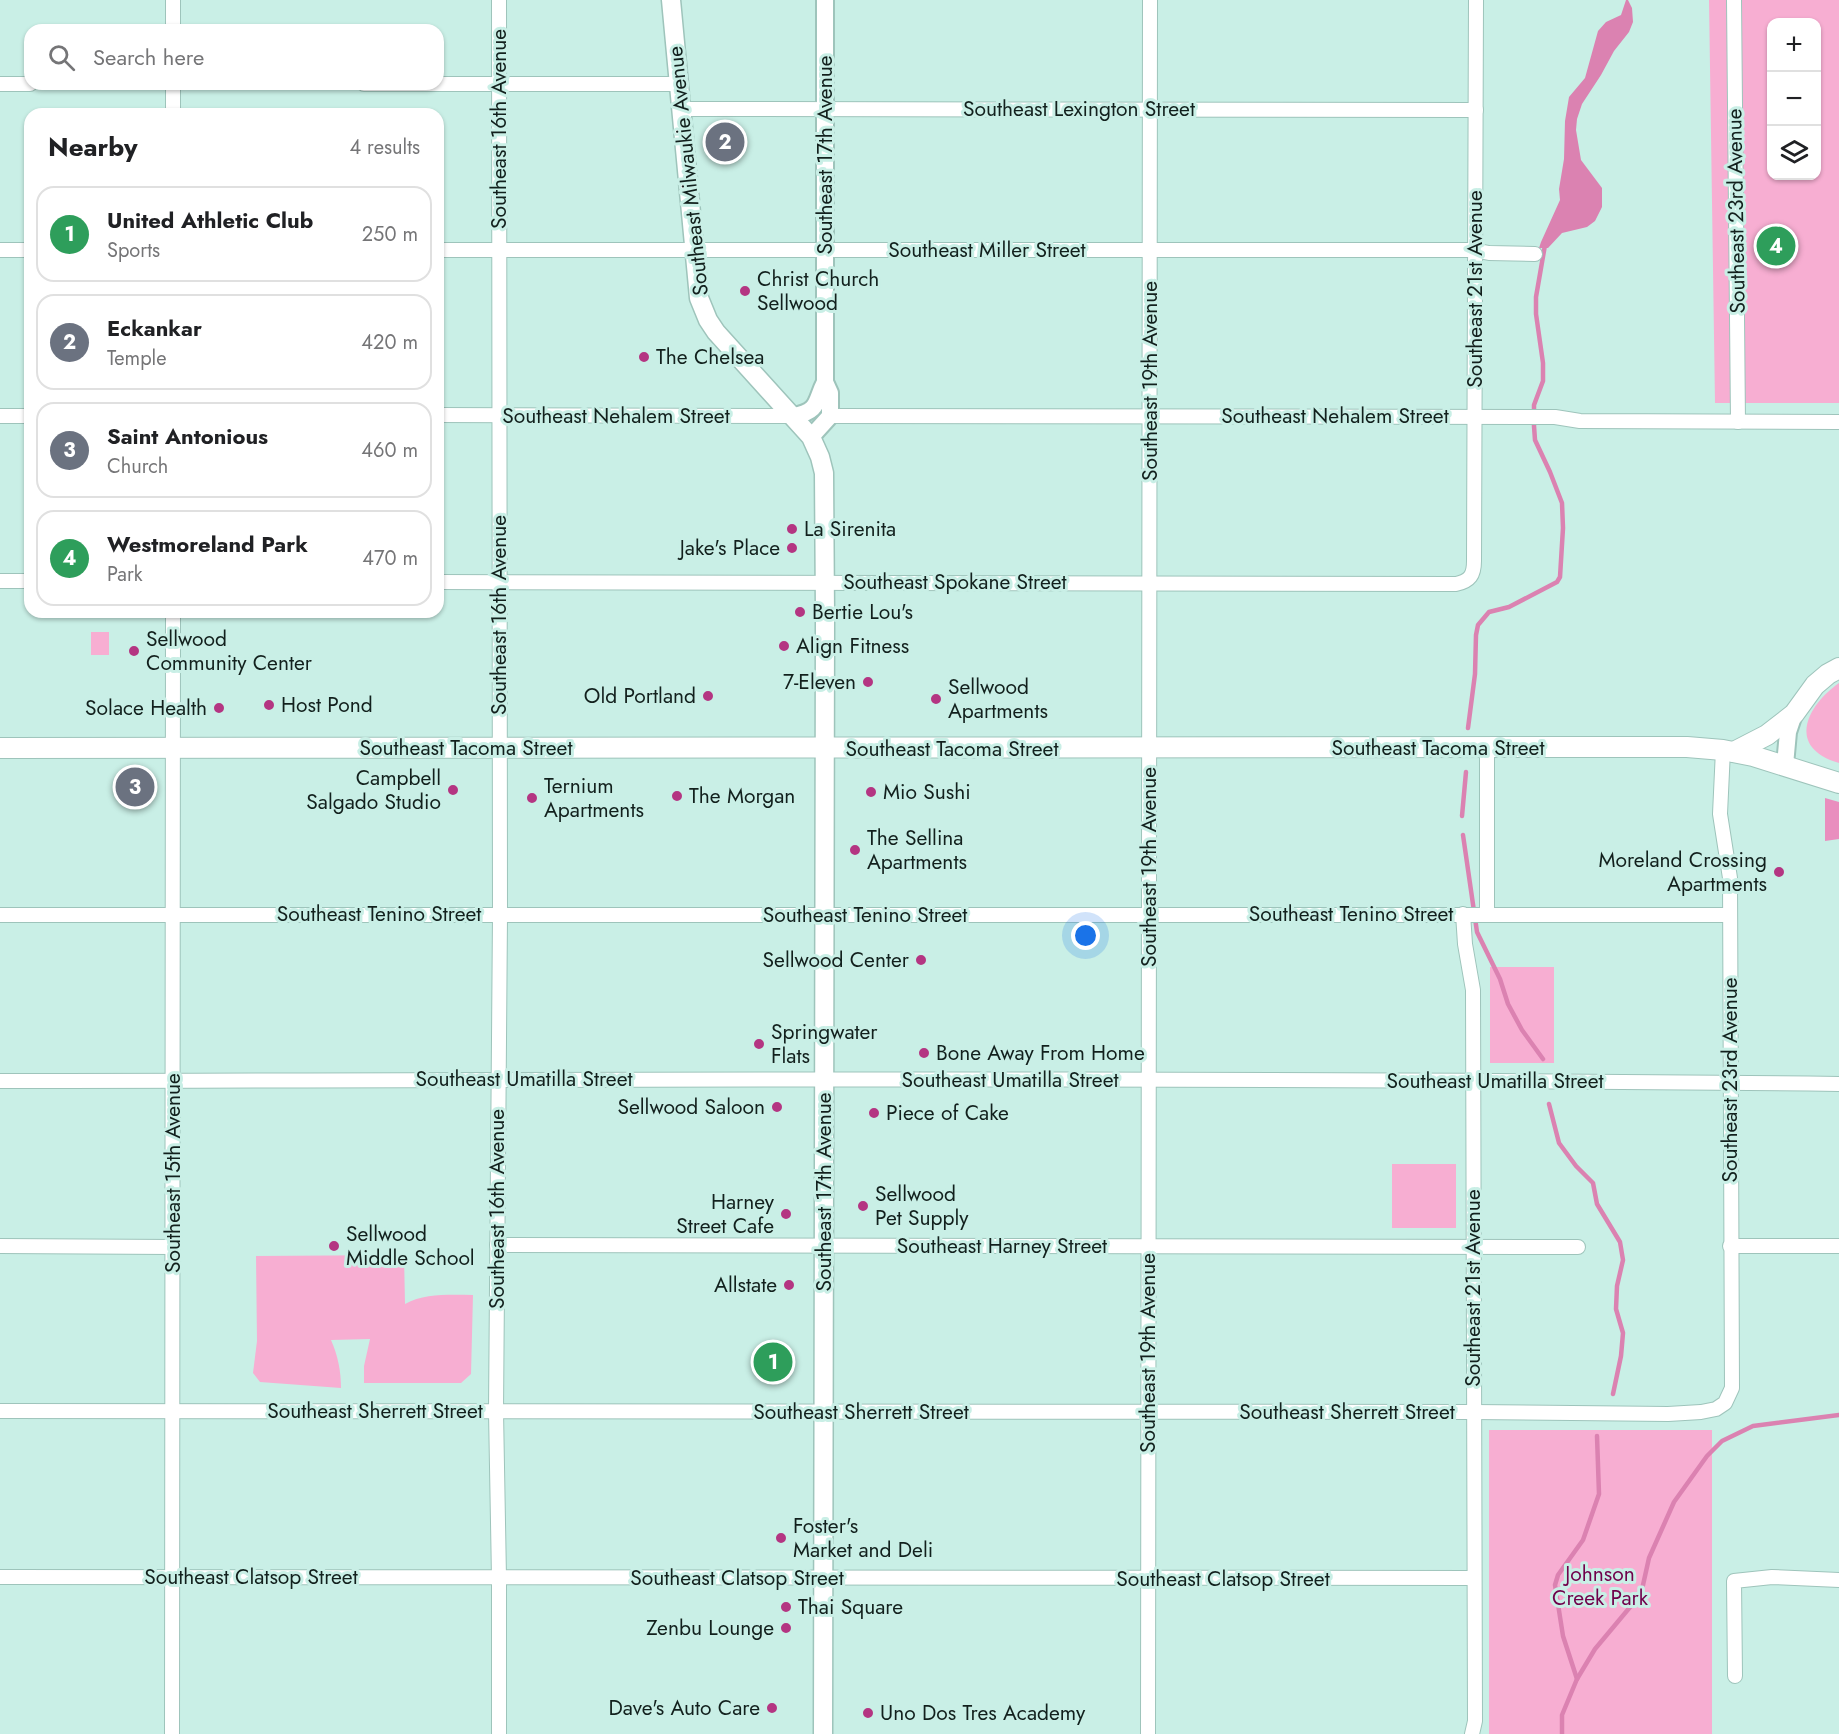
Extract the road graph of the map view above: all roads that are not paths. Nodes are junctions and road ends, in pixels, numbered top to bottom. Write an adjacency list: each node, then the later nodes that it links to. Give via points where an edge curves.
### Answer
1 (173, 0): 8 (street)
2 (499, 0): 13 (street, Southeast 16th Avenue)
3 (671, 0): 11 (main road, Southeast Milwaukie Avenue)
4 (825, 0): 16 (street, Southeast 17th Avenue)
5 (1150, 0): 17 (street, Southeast 19th Avenue)
6 (1476, 0): 19 (street, Southeast 21st Avenue)
7 (1734, 0): 38 (street, Southeast 23rd Avenue)
8 (173, 24)
9 (0, 84): 10 (street)
10 (24, 84)
11 (679, 84): 13 (street); 18 (main road, Southeast Milwaukie Avenue)
12 (444, 85): 13 (street)
13 (499, 85): 23 (street, Southeast 16th Avenue)
14 (173, 90): 15 (street)
15 (173, 108)
16 (825, 108): 17 (street, Southeast Lexington Street); 18 (street, Southeast Lexington Street); 25 (street, Southeast 17th Avenue)
17 (1150, 109): 19 (street, Southeast Lexington Street); 27 (street, Southeast 19th Avenue)
18 (681, 110): 24 (main road, Southeast Milwaukie Avenue)
19 (1476, 110): 26 (street, Southeast 21st Avenue)
20 (0, 250): 21 (street)
21 (24, 250)
22 (444, 250): 23 (street, Southeast Miller Street)
23 (499, 250): 24 (street, Southeast Miller Street); 31 (street, Southeast 16th Avenue)
24 (694, 250): 25 (street, Southeast Miller Street); 34 (main road, Southeast Milwaukie Avenue, via 699,298 708,320)
25 (825, 250): 27 (street, Southeast Miller Street); 29 (street, Southeast 17th Avenue)
26 (1474, 250): 27 (street, Southeast Miller Street); 28 (street, Southeast Miller Street); 37 (street, Southeast 21st Avenue)
27 (1150, 251): 36 (street, Southeast 19th Avenue)
28 (1535, 254)
29 (825, 382): 34 (street, Southeast 17th Avenue, via 816,407); 35 (street, Southeast 17th Avenue, via 830,393)
30 (444, 415): 31 (street, Southeast Nehalem Street)
31 (499, 415): 34 (street, Southeast Nehalem Street); 46 (street, Southeast 16th Avenue)
32 (0, 416): 33 (street)
33 (24, 416)
34 (794, 416): 40 (main road, Southeast 17th Avenue)
35 (830, 416): 36 (street, Southeast Nehalem Street); 40 (street)
36 (1150, 416): 37 (street, Southeast Nehalem Street); 47 (street, Southeast 19th Avenue)
37 (1475, 417): 38 (street, Southeast Nehalem Street); 41 (street, Southeast 21st Avenue, via 1474,570)
38 (1738, 422): 39 (street, Southeast Nehalem Street)
39 (1839, 422)
40 (811, 437): 45 (main road, Southeast 17th Avenue, via 824,473)
41 (1470, 578): 47 (street, Southeast Spokane Street, via 1456,584)
42 (0, 581): 43 (street)
43 (24, 581)
44 (444, 582): 46 (street, Southeast Spokane Street)
45 (825, 582): 46 (street, Southeast Spokane Street); 47 (street, Southeast Spokane Street); 55 (main road, Southeast 17th Avenue)
46 (498, 583): 54 (street, Southeast 16th Avenue)
47 (1149, 583): 56 (street, Southeast 19th Avenue)
48 (173, 618): 51 (street, Southeast 15th Avenue)
49 (1839, 668): 50 (main road, via 1815,685)
50 (1794, 714): 57 (main road, via 1764,738); 58 (street)
51 (172, 747): 52 (main road, Southeast Tacoma Street); 54 (main road, Southeast Tacoma Street); 60 (street, Southeast 15th Avenue)
52 (0, 748)
53 (1487, 748): 56 (main road, Southeast Tacoma Street); 57 (main road, Southeast Tacoma Street, via 1687,747); 66 (street)
54 (500, 749): 55 (main road, Southeast Tacoma Street); 64 (street, Southeast 16th Avenue)
55 (825, 749): 56 (main road, Southeast Tacoma Street); 65 (main road, Southeast 17th Avenue)
56 (1149, 749): 61 (street, Southeast 19th Avenue)
57 (1728, 751): 58 (main road, Southeast Tacoma Street); 67 (street, Southeast 23rd Avenue, via 1720,814 1730,878)
58 (1785, 765): 59 (main road)
59 (1839, 783)
60 (172, 914): 63 (street, Southeast Tenino Street); 64 (street, Southeast Tenino Street); 69 (street, Southeast 15th Avenue)
61 (1150, 914): 62 (street, Southeast Tenino Street); 65 (street, Southeast Tenino Street); 71 (street, Southeast 19th Avenue)
62 (1463, 914): 66 (street, Southeast Tenino Street); 72 (street, Southeast 21st Avenue, via 1473,990)
63 (0, 915)
64 (500, 915): 65 (street, Southeast Tenino Street); 68 (street, Southeast 16th Avenue)
65 (825, 915): 70 (main road, Southeast 17th Avenue)
66 (1483, 915): 67 (street, Southeast Tenino Street)
67 (1730, 915): 74 (street, Southeast 23rd Avenue)
68 (498, 1079): 69 (street, Southeast Umatilla Street); 70 (street, Southeast Umatilla Street); 76 (street, Southeast 16th Avenue)
69 (172, 1080): 73 (street, Southeast Umatilla Street); 83 (street, Southeast 15th Avenue)
70 (824, 1080): 71 (street, Southeast Umatilla Street); 78 (main road, Southeast 17th Avenue)
71 (1149, 1080): 72 (street, Southeast Umatilla Street); 79 (street, Southeast 19th Avenue)
72 (1474, 1080): 74 (street, Southeast Umatilla Street); 80 (street, Southeast 21st Avenue)
73 (0, 1081)
74 (1730, 1082): 75 (street, Southeast Umatilla Street); 81 (street, Southeast 23rd Avenue)
75 (1839, 1084)
76 (497, 1245): 78 (street, Southeast Harney Street); 88 (street, Southeast 16th Avenue)
77 (0, 1246): 83 (street)
78 (824, 1246): 79 (street, Southeast Harney Street); 89 (main road, Southeast 17th Avenue)
79 (1147, 1246): 80 (street, Southeast Harney Street); 90 (street, Southeast 19th Avenue)
80 (1473, 1246): 84 (street, Southeast Harney Street); 91 (street, Southeast 21st Avenue)
81 (1730, 1246): 82 (street); 85 (street, Southeast 23rd Avenue, via 1732,1388)
82 (1839, 1246)
83 (173, 1247): 87 (street, Southeast 15th Avenue)
84 (1578, 1247)
85 (1720, 1407): 91 (street, Southeast Sherrett Street, via 1701,1412)
86 (0, 1411): 87 (street, Southeast Sherrett Street)
87 (174, 1411): 88 (street, Southeast Sherrett Street); 93 (street, Southeast 15th Avenue)
88 (496, 1411): 89 (street, Southeast Sherrett Street); 94 (street, Southeast 16th Avenue)
89 (824, 1412): 90 (street, Southeast Sherrett Street); 95 (main road, Southeast 17th Avenue)
90 (1148, 1412): 91 (street, Southeast Sherrett Street); 97 (street, Southeast 19th Avenue)
91 (1473, 1412): 96 (street, Southeast 21st Avenue)
92 (0, 1577): 93 (street, Southeast Clatsop Street)
93 (172, 1577): 94 (street, Southeast Clatsop Street); 100 (street, Southeast 15th Avenue)
94 (499, 1578): 95 (street, Southeast Clatsop Street); 101 (street, Southeast 16th Avenue)
95 (823, 1578): 97 (street, Southeast Clatsop Street); 102 (main road, Southeast 17th Avenue)
96 (1473, 1578): 97 (street, Southeast Clatsop Street); 104 (street, Southeast 21st Avenue)
97 (1149, 1579): 103 (street, Southeast 19th Avenue)
98 (1839, 1580): 99 (street, via 1772,1576 1734,1581)
99 (1735, 1676)
100 (172, 1734)
101 (499, 1734)
102 (823, 1734)
103 (1148, 1734)
104 (1472, 1734)

